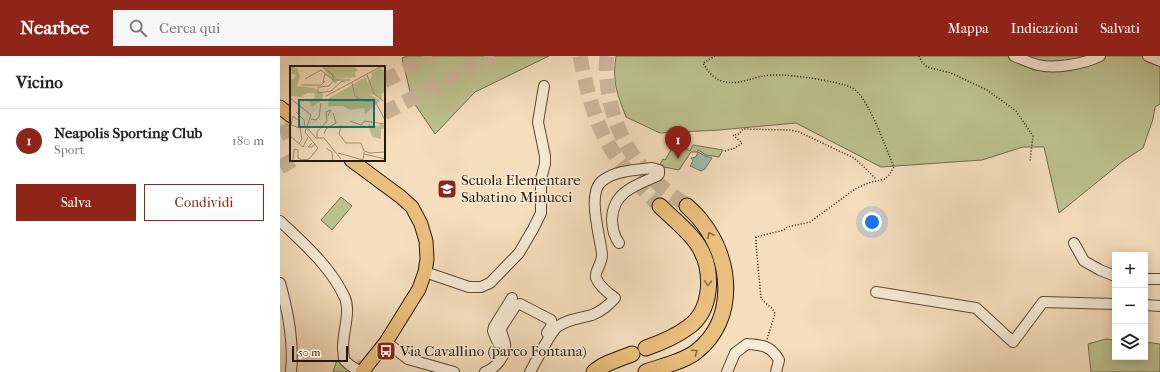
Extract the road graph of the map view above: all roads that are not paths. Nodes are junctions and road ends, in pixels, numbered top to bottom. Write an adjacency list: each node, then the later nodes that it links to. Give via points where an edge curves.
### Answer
1 (1014, 56): 2 (street, via 1038,65 1053,66 1083,62)
2 (1100, 56)
3 (1148, 56): 4 (street)
4 (1160, 61)
5 (544, 86): 14 (street, via 538,122 545,160 541,214 519,253 490,283 480,287 469,287)
6 (280, 107): 7 (main road)
7 (290, 115)
8 (352, 161): 14 (main road, via 412,207 426,241)
9 (660, 206): 25 (highway, one-way to 25, via 697,243 702,252 708,274 707,299 697,319 688,328)
10 (687, 206): 34 (highway, one-way to 10, via 696,352 710,338 724,308 725,280 719,254 712,236)
11 (280, 221): 27 (street, via 313,252 335,280 346,300 344,359)
12 (620, 243): 32 (street, via 616,240 612,227 612,210 620,196 631,186 657,176 659,174 656,168 624,172 602,181 597,188 595,218 602,256 596,279 614,298 607,307 557,327)
13 (1074, 243): 15 (street, via 1084,261)
14 (425, 272): 24 (main road, via 414,298)
15 (1112, 275)
16 (1148, 279): 17 (street)
17 (1160, 280)
18 (280, 283): 28 (street, via 290,336)
19 (876, 292): 21 (street, via 976,308 1013,342 1043,302)
20 (512, 298): 30 (street, via 494,327 499,345 497,354 494,361)
21 (1112, 304)
22 (1148, 305): 23 (street)
23 (1160, 306)
24 (386, 342): 27 (main road); 29 (street, via 408,359)
25 (646, 348)
26 (632, 354): 33 (highway)
27 (360, 369)
28 (291, 372)
29 (454, 372)
30 (481, 372): 31 (street, via 492,369 503,355 505,347 501,328 516,304 520,304 552,322 534,357)
31 (522, 372)
32 (530, 372)
33 (594, 372)
34 (646, 372)
35 (727, 372): 36 (street, via 735,353 747,344 765,346 775,352 779,360)
36 (776, 372)

